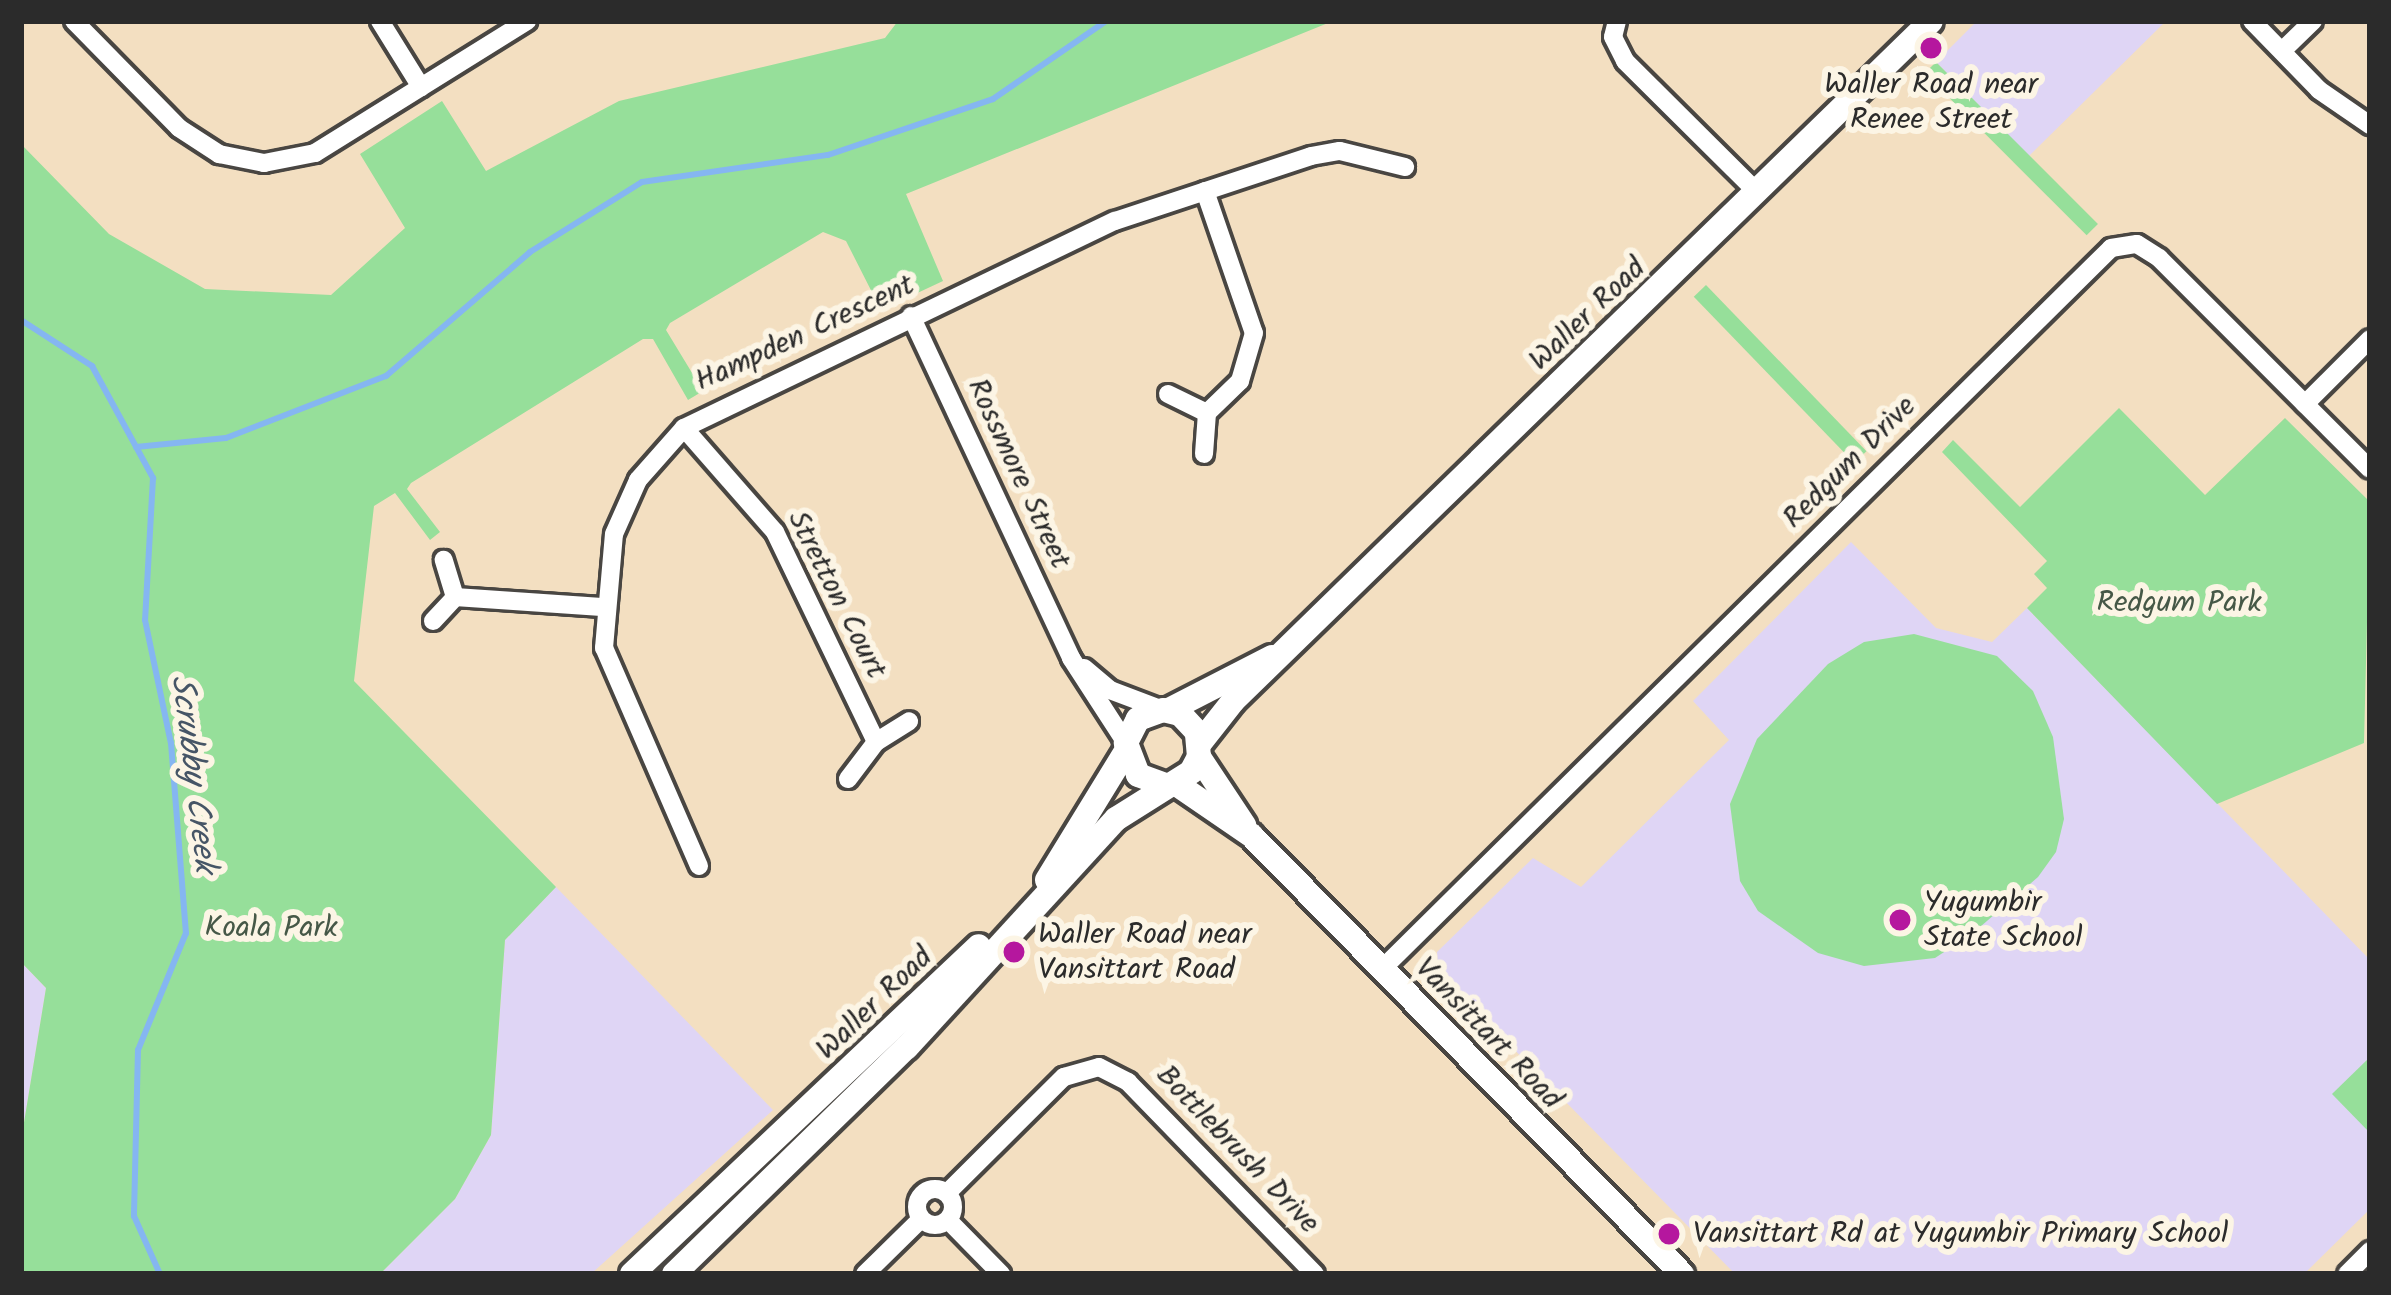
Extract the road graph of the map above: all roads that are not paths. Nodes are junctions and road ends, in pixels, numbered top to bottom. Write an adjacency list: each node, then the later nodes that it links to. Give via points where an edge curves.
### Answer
1 (74, 21): 9 (street, via 179,128 219,154 264,164 315,153)
2 (380, 21): 9 (street)
3 (527, 21): 9 (street)
4 (1617, 21): 13 (street, via 1613,37 1625,61)
5 (1931, 21): 13 (street, Waller Road)
6 (2252, 21): 8 (street)
7 (2313, 21): 8 (street)
8 (2282, 51): 10 (street)
9 (421, 87)
10 (2370, 125)
11 (1405, 166): 12 (street, Hampden Crescent, via 1340,151)
12 (1205, 191): 14 (street, Hampden Crescent, via 1115,221); 18 (street, via 1254,333 1240,381)
13 (1756, 191): 26 (street, Waller Road)
14 (911, 316): 19 (street, Hampden Crescent); 27 (street, Rossmore Street)
15 (2370, 339): 17 (street)
16 (1168, 394): 18 (street)
17 (2305, 404): 21 (street, Redgum Drive); 37 (street, Redgum Drive, via 2159,258 2137,244 2111,248)
18 (1207, 413): 20 (street)
19 (684, 428): 24 (street, Hampden Crescent, via 624,509); 30 (street, Stretton Court, via 775,532)
20 (1204, 454)
21 (2370, 469)
22 (444, 560): 23 (street)
23 (455, 597): 24 (street); 25 (street)
24 (602, 607): 36 (street, Hampden Crescent, via 617,686)
25 (433, 621)
26 (1286, 652): 28 (street, Waller Road); 32 (street, Waller Road)
27 (1071, 658): 28 (street, Rossmore Street, via 1110,690); 31 (street, Rossmore Street)
28 (1166, 710): 31 (street, Waller Road, via 1138,719); 32 (street, via 1190,722)
29 (909, 721): 30 (street)
30 (876, 742): 33 (street)
31 (1126, 747): 34 (street, via 1138,775); 39 (street, Waller Road, via 1044,883)
32 (1200, 750): 34 (street, Waller Road); 35 (street, Vansittart Road)
33 (848, 778)
34 (1169, 783): 35 (street, Vansittart Road); 39 (street, Waller Road, via 1116,819 907,1047)
35 (1252, 836): 37 (street, Vansittart Road)
36 (699, 866)
37 (1382, 969): 48 (street, Vansittart Road)
38 (947, 1193): 40 (street, Bottlebrush Drive, via 920,1196); 41 (street); 47 (street, Bottlebrush Drive, via 1064,1077 1099,1067 1128,1082)
39 (725, 1207): 43 (street, Waller Road); 44 (street, Waller Road)
40 (921, 1219): 41 (street); 45 (street)
41 (948, 1220): 46 (street)
42 (2370, 1251): 49 (street)
43 (632, 1274)
44 (674, 1274)
45 (865, 1274)
46 (1001, 1274)
47 (1316, 1274)
48 (1682, 1274)
49 (2347, 1274)

